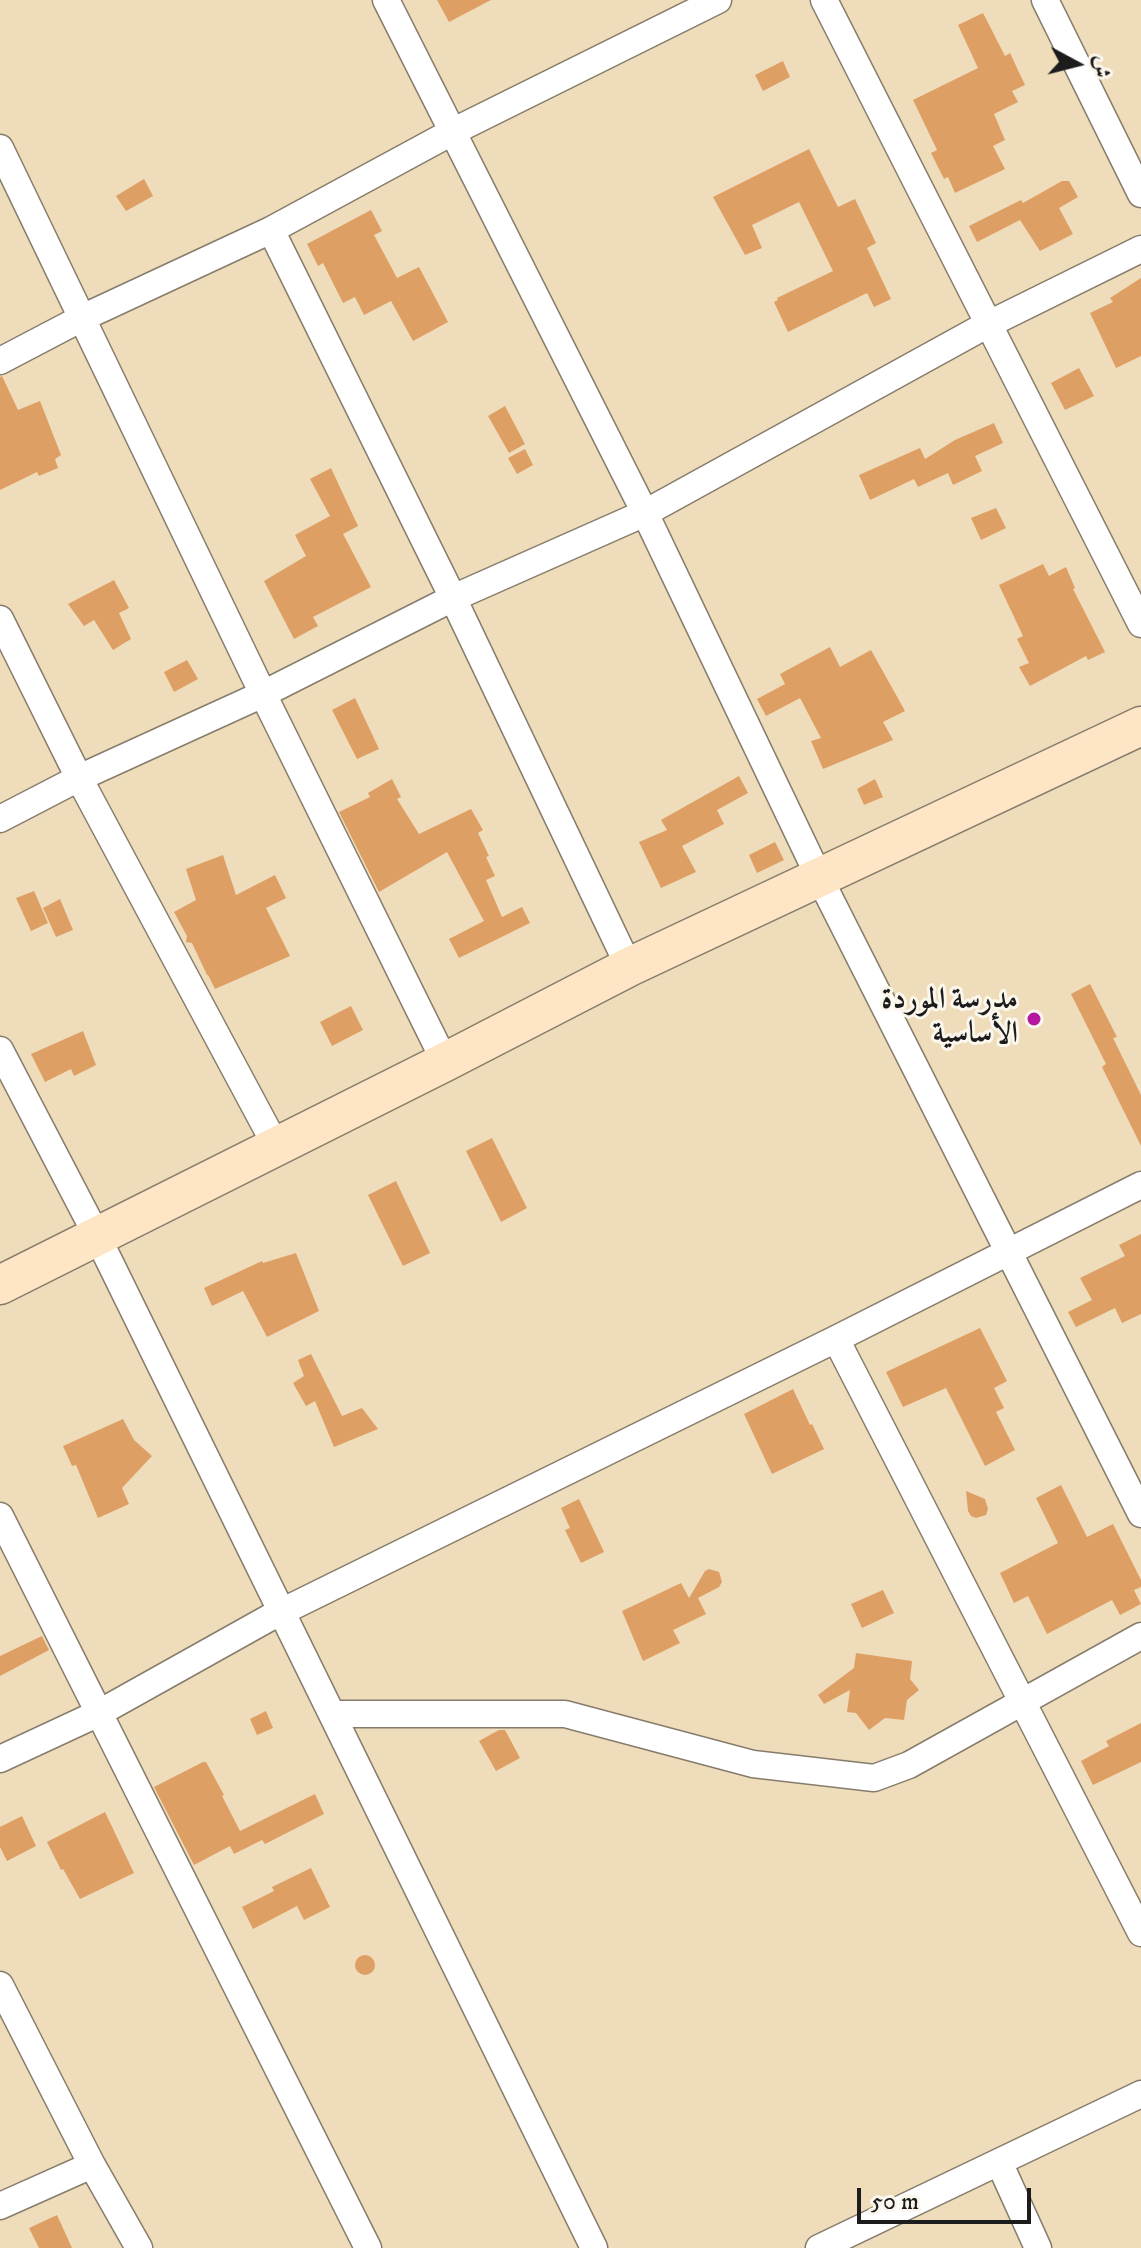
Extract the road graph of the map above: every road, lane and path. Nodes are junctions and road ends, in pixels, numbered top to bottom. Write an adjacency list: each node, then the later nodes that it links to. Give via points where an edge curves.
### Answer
1 (386, 0): 5 (street)
2 (718, 0): 5 (street)
3 (824, 0): 11 (street)
4 (1045, 0): 7 (street)
5 (452, 132): 8 (street); 13 (street)
6 (0, 148): 10 (street)
7 (1141, 194)
8 (271, 230): 10 (street); 14 (street)
9 (1141, 249): 11 (street)
10 (82, 318): 12 (street); 17 (street)
11 (989, 325): 13 (street); 16 (street)
12 (0, 361)
13 (645, 513): 14 (street); 21 (street)
14 (453, 598): 17 (street); 22 (street)
15 (0, 619): 19 (street)
16 (1141, 624)
17 (263, 694): 19 (street); 24 (street)
18 (1141, 726): 21 (main road)
19 (79, 778): 20 (street); 25 (street)
20 (0, 819)
21 (819, 877): 22 (main road); 28 (street)
22 (629, 967): 24 (main road)
23 (0, 1050): 27 (street)
24 (445, 1062): 25 (main road)
25 (276, 1146): 27 (main road)
26 (1141, 1185): 28 (street)
27 (97, 1236): 29 (main road); 33 (street)
28 (1009, 1252): 30 (street); 31 (street)
29 (0, 1285)
30 (836, 1339): 33 (street); 35 (street)
31 (1141, 1514)
32 (0, 1516): 36 (street)
33 (282, 1612): 36 (street); 37 (street)
34 (1141, 1636): 35 (street)
35 (1024, 1702): 37 (street, via 909,1765 874,1778 753,1764 565,1714); 39 (street)
36 (99, 1713): 38 (street); 47 (street)
37 (332, 1714): 48 (street)
38 (0, 1759)
39 (1141, 1933)
40 (0, 1985): 43 (street)
41 (1141, 2094): 42 (street)
42 (999, 2162): 45 (street); 49 (street)
43 (92, 2165): 44 (street); 46 (street)
44 (0, 2206)
45 (830, 2246)
46 (139, 2248)
47 (368, 2248)
48 (594, 2248)
49 (1038, 2248)

